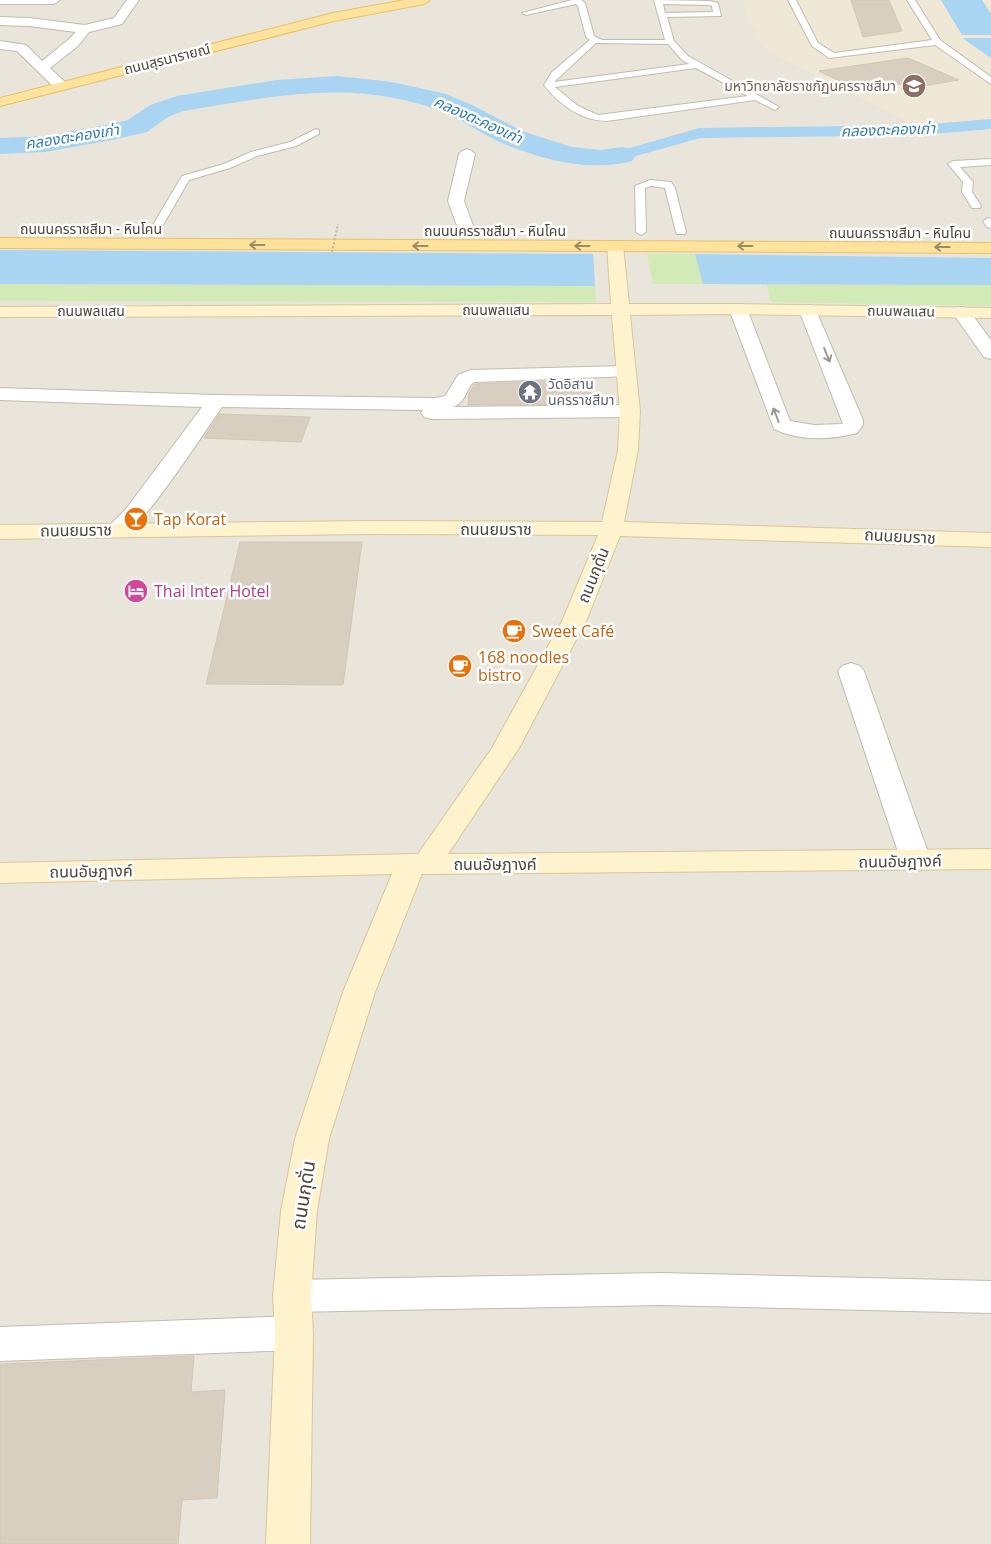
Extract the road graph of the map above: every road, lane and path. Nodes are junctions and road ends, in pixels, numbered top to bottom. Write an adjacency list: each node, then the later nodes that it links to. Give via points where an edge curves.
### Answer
1 (0, 0): 2 (street)
2 (54, 0)
3 (134, 0): 14 (street, via 118,21)
4 (373, 0): 12 (main road, ถนนสุรนารายณ์)
5 (424, 0): 12 (main road, ถนนสุรนารายณ์)
6 (578, 0): 10 (lane); 15 (lane, via 590,37)
7 (792, 0): 17 (lane, via 815,44 832,56)
8 (911, 0): 17 (lane)
9 (658, 1): 11 (lane); 11 (lane, via 712,4 718,14)
10 (526, 13)
11 (662, 15): 16 (lane)
12 (333, 17): 27 (main road, ถนนสุรนารายณ์)
13 (0, 21): 14 (street)
14 (85, 29): 24 (street)
15 (595, 39): 16 (lane, via 602,42); 26 (lane, via 552,77)
16 (670, 42): 23 (lane)
17 (937, 42): 20 (lane)
18 (0, 45): 19 (street)
19 (21, 48): 21 (street); 24 (street)
20 (946, 48): 22 (lane); 25 (lane)
21 (0, 52)
22 (856, 62)
23 (697, 65): 26 (lane); 28 (lane)
24 (42, 68): 27 (street)
25 (991, 81)
26 (548, 85): 28 (lane, via 577,110 596,119)
27 (61, 86): 29 (main road, ถนนสุรนารายณ์)
28 (757, 97): 30 (lane)
29 (4, 99)
30 (775, 107)
31 (316, 132): 38 (lane, via 294,144 185,178)
32 (466, 154): 39 (street, via 456,201)
33 (991, 162): 34 (lane, via 953,164 968,182 967,192)
34 (976, 206)
35 (338, 224): 45 (path, bridge)
36 (990, 226): 41 (main road, ถนนนครราชสีมา - หินโคน)
37 (0, 229): 38 (main road, ถนนนครราชสีมา - หินโคน)
38 (155, 230): 39 (main road, ถนนนครราชสีมา - หินโคน)
39 (468, 231): 42 (main road, ถนนนครราชสีมา - หินโคน)
40 (641, 232): 41 (main road, ถนนนครราชสีมา - หินโคน); 41 (lane, via 640,186 655,183 667,184 670,188); 42 (main road, ถนนนครราชสีมา - หินโคน)
41 (681, 232)
42 (614, 239): 43 (main road, ถนนนครราชสีมา - หินโคน, one-way to 43); 44 (main road, ถนนนครราชสีมา - หินโคน, one-way to 42, via 793,246); 47 (street, ถนนกุดั่น)
43 (0, 244)
44 (991, 248)
45 (332, 252)
46 (738, 309): 47 (street, ถนนพลแสน); 48 (street, ถนนพลแสน); 48 (street, one-way to 46, via 853,420 854,425 850,429 805,430 781,425)
47 (621, 310): 49 (street, ถนนพลแสน); 53 (street, ถนนกุดั่น)
48 (808, 310): 50 (street, ถนนพลแสน)
49 (0, 312)
50 (961, 312): 51 (street, ถนนพลแสน); 52 (street)
51 (991, 313)
52 (991, 353)
53 (625, 372): 55 (street, via 470,376 463,380 456,399 440,404); 56 (street, ถนนกุดั่น)
54 (0, 394): 55 (street)
55 (211, 407): 56 (street); 58 (street, via 134,514)
56 (630, 411): 57 (street, ถนนกุดั่น, via 628,450)
57 (612, 528): 58 (street, ถนนยมราช); 60 (street, ถนนยมราช, via 824,532); 64 (street, ถนนกุดั่น, via 575,619 505,748)
58 (116, 530): 59 (street, ถนนยมราช)
59 (0, 532)
60 (991, 540)
61 (851, 670): 63 (street)
62 (991, 859): 63 (street, ถนนอัษฎางค์)
63 (916, 861): 64 (street, ถนนอัษฎางค์)
64 (419, 864): 65 (street, ถนนอัษฎางค์); 66 (street, ถนนกุดั่น, via 359,992 312,1139 299,1211)
65 (0, 873)
66 (292, 1296): 67 (street, via 661,1288); 68 (street, ถนนกุดั่น)
67 (991, 1296)
68 (294, 1333): 69 (street); 70 (street, ถนนกุดั่น)
69 (0, 1344)
70 (288, 1544)

